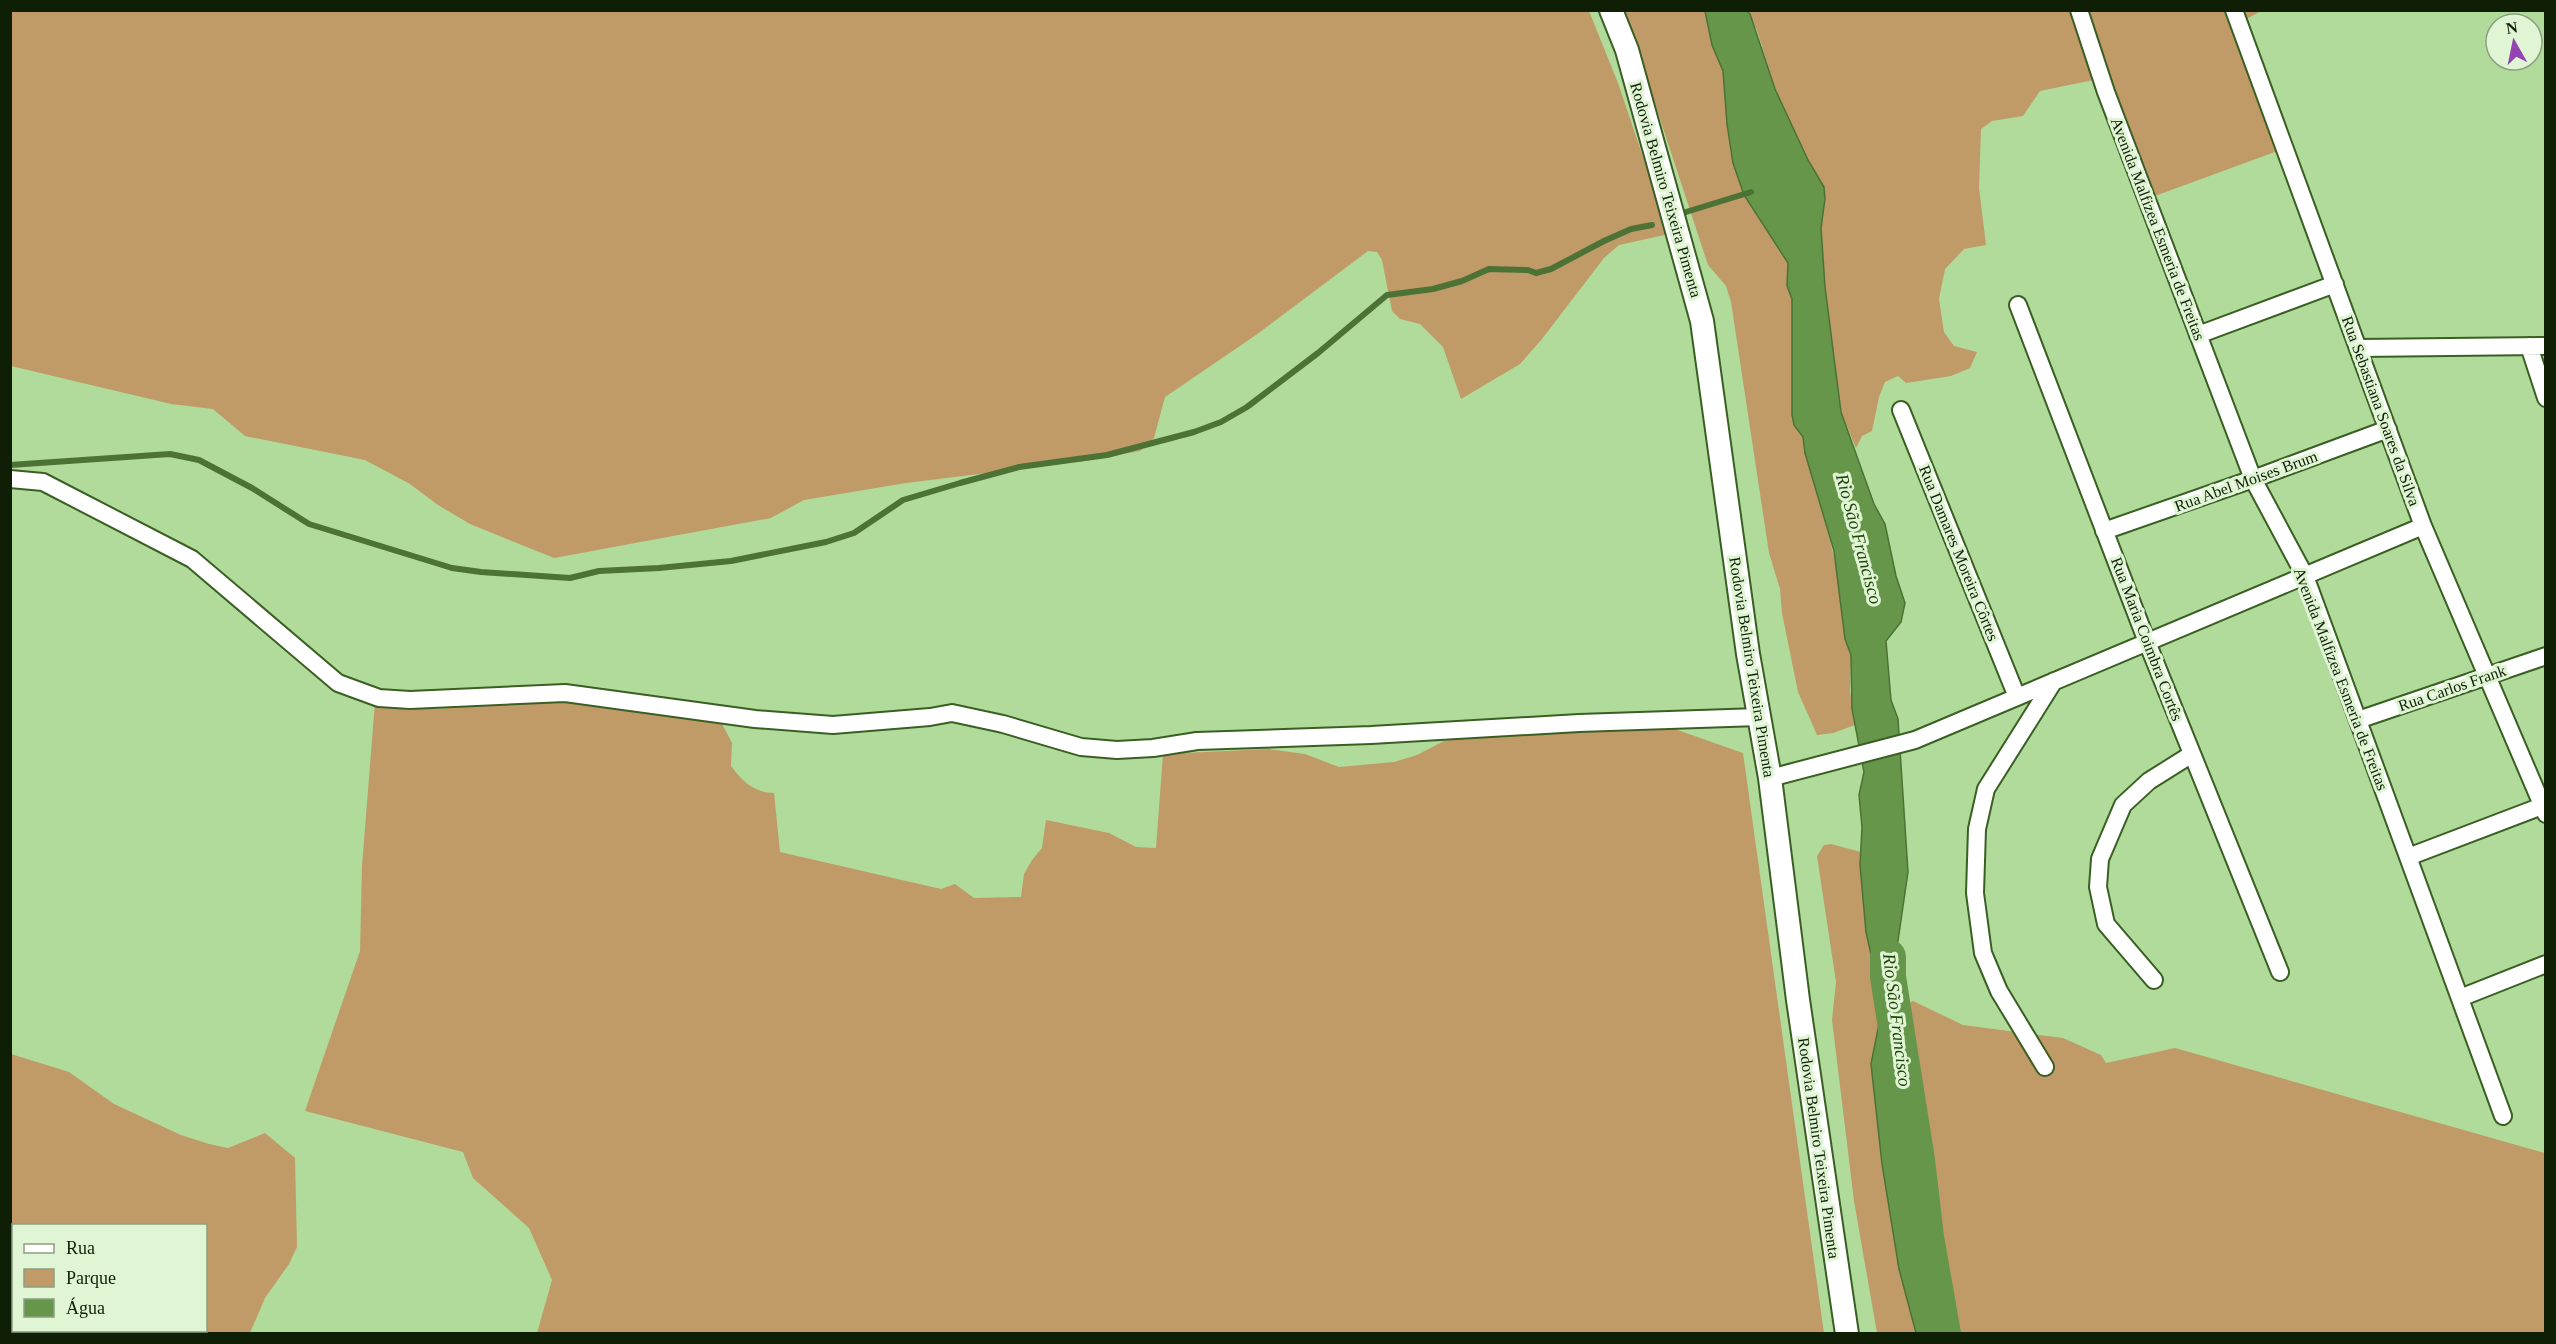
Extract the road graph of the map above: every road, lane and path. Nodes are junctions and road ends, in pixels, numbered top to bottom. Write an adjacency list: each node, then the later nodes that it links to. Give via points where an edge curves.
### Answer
1 (1611, 10): 22 (main road, Rodovia Belmiro Teixeira Pimenta, via 1628,50 1702,321)
2 (2079, 10): 6 (street, Avenida Malfizea Esmeria de Freitas)
3 (2234, 10): 4 (street, Rua Sebastiana Soares da Silva)
4 (2335, 284): 6 (street); 8 (street, Rua Sebastiana Soares da Silva)
5 (2018, 305): 15 (street, Rua Maria Coimbra Cortês)
6 (2198, 336): 13 (street, Avenida Malfizea Esmeria de Freitas)
7 (2537, 346): 8 (street); 9 (street)
8 (2358, 348): 11 (street, Rua Sebastiana Soares da Silva)
9 (2546, 398)
10 (1901, 410): 21 (street, Rua Damares Moreira Côrtes)
11 (2388, 429): 13 (street, Rua Abel Moises Brum); 14 (street, Rua Sebastiana Soares da Silva)
12 (10, 479): 22 (street, via 43,482 192,559 339,683 379,698 565,693 754,719 833,725 952,713 1080,747 1117,750 1197,741)
13 (2253, 479): 15 (street, Rua Abel Moises Brum); 16 (street, Avenida Malfizea Esmeria de Freitas)
14 (2423, 526): 16 (street); 19 (street, Rua Sebastiana Soares da Silva)
15 (2104, 531): 17 (street, Rua Maria Coimbra Cortês)
16 (2305, 576): 17 (street); 23 (street, Avenida Malfizea Esmeria de Freitas)
17 (2147, 642): 20 (street); 24 (street, Rua Maria Coimbra Cortês)
18 (2546, 656): 19 (street, Rua Carlos Frank)
19 (2487, 676): 23 (street, Rua Carlos Frank); 26 (street, Rua Sebastiana Soares da Silva)
20 (2054, 681): 21 (street); 32 (street, via 1986,789 1977,829 1975,893 1983,954 1999,991)
21 (2017, 697): 25 (street, via 1915,740)
22 (1759, 717): 25 (main road, Rodovia Belmiro Teixeira Pimenta)
23 (2358, 720): 27 (street, Avenida Malfizea Esmeria de Freitas)
24 (2192, 754): 29 (street, Rua Maria Coimbra Cortês); 30 (street, via 2149,780 2123,806 2100,859 2098,887 2106,924)
25 (1770, 778): 34 (main road, Rodovia Belmiro Teixeira Pimenta)
26 (2544, 810): 27 (street, Rua Sebastiana Soares da Silva)
27 (2408, 857): 31 (street, Avenida Malfizea Esmeria de Freitas)
28 (2546, 964): 31 (street)
29 (2280, 972)
30 (2154, 980)
31 (2460, 998): 33 (street, Avenida Malfizea Esmeria de Freitas)
32 (2046, 1067)
33 (2503, 1116)
34 (1847, 1334)

